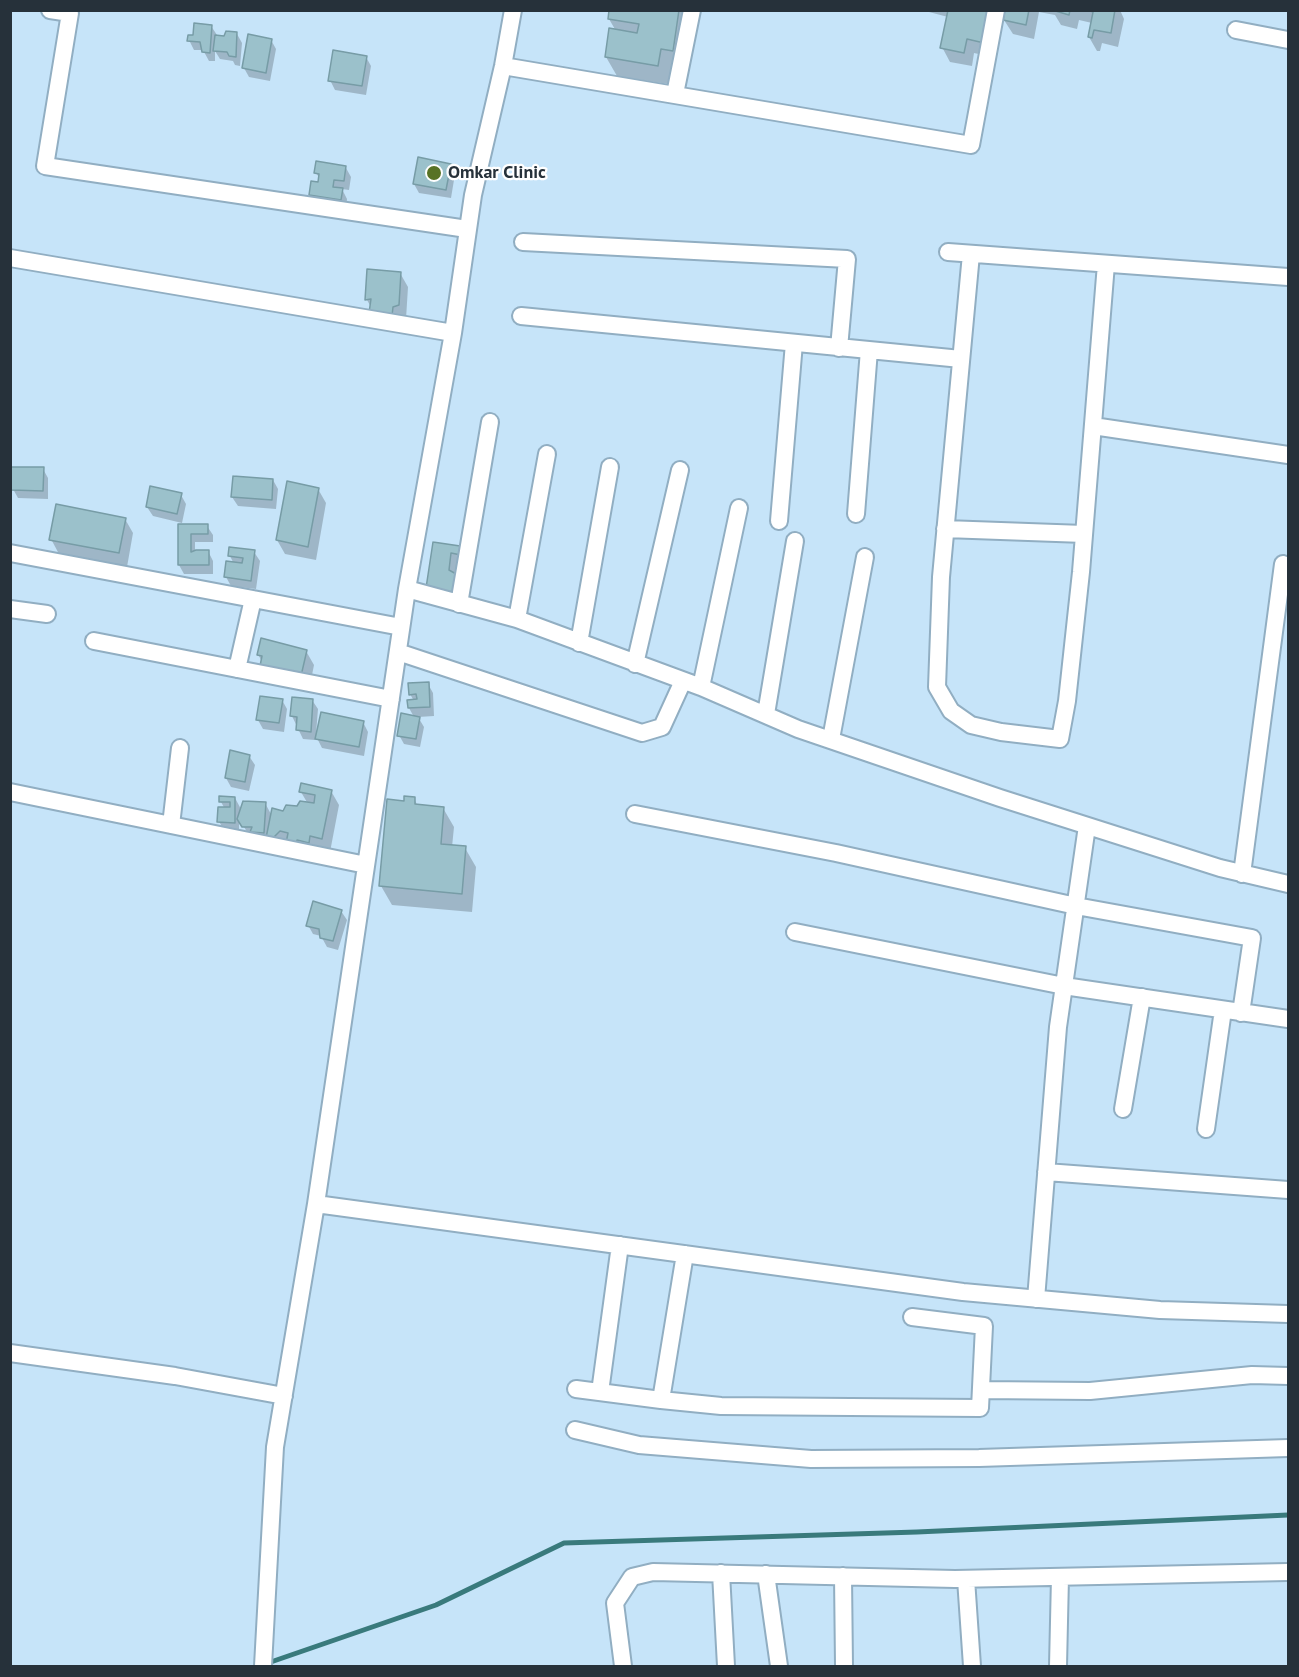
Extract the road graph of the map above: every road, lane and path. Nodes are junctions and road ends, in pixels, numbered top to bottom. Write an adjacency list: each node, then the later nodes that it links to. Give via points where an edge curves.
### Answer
1 (50, 10): 9 (street, via 70,13 45,166)
2 (513, 10): 7 (street)
3 (692, 10): 8 (street)
4 (996, 10): 8 (street, via 971,145)
5 (1236, 30): 6 (street)
6 (1288, 40)
7 (503, 66): 8 (street); 9 (street)
8 (675, 94)
9 (467, 229): 17 (street)
10 (523, 242): 19 (street, via 847,259)
11 (948, 252): 12 (street)
12 (971, 254): 14 (street); 21 (street)
13 (10, 258): 17 (street)
14 (1106, 264): 15 (street); 23 (street)
15 (1288, 277)
16 (520, 316): 18 (street)
17 (453, 333): 37 (street)
18 (794, 343): 19 (street); 30 (street)
19 (839, 348): 20 (street)
20 (869, 350): 21 (street); 29 (street)
21 (961, 359): 31 (street)
22 (490, 422): 39 (street)
23 (1093, 426): 25 (street); 32 (street)
24 (547, 454): 42 (street)
25 (1288, 455)
26 (610, 467): 45 (street)
27 (680, 470): 47 (street)
28 (739, 508): 50 (street)
29 (856, 514)
30 (778, 521)
31 (945, 529): 32 (street); 32 (street, via 937,687 951,711 970,725 1060,739)
32 (1084, 534)
33 (795, 541): 52 (street)
34 (10, 553): 38 (street)
35 (866, 557): 53 (street)
36 (1283, 564): 60 (street)
37 (407, 589): 39 (street); 43 (street)
38 (253, 599): 43 (street); 48 (street)
39 (459, 604): 42 (street)
40 (10, 609): 41 (street)
41 (47, 614)
42 (517, 619): 45 (street)
43 (401, 627): 46 (street)
44 (94, 641): 48 (street)
45 (579, 643): 47 (street)
46 (398, 652): 49 (street, via 642,733 662,727); 51 (street)
47 (635, 664): 49 (street)
48 (237, 669): 51 (street)
49 (683, 681): 50 (street)
50 (701, 687): 52 (street)
51 (391, 699): 59 (street)
52 (766, 714): 53 (street)
53 (831, 740): 58 (street)
54 (180, 748): 57 (street)
55 (10, 792): 57 (street)
56 (635, 814): 62 (street)
57 (171, 825): 59 (street)
58 (1087, 826): 60 (street); 62 (street)
59 (366, 865): 73 (street)
60 (1242, 874): 61 (street)
61 (1288, 884)
62 (1076, 906): 64 (street); 67 (street, via 1252,938)
63 (795, 932): 64 (street)
64 (1064, 986): 65 (street); 71 (street)
65 (1142, 997): 66 (street); 69 (street)
66 (1223, 1010): 67 (street); 70 (street)
67 (1241, 1013): 68 (street)
68 (1288, 1019)
69 (1123, 1109)
70 (1206, 1129)
71 (1046, 1172): 72 (street); 76 (street)
72 (1288, 1190)
73 (316, 1204): 74 (street); 84 (street)
74 (620, 1245): 75 (street); 83 (street)
75 (685, 1254): 76 (street); 85 (street)
76 (1036, 1299): 77 (street, via 1160,1311)
77 (1288, 1314)
78 (912, 1317): 82 (street, via 984,1326)
79 (10, 1353): 84 (street)
80 (1288, 1377): 82 (street, via 1252,1375 1090,1391)
81 (576, 1389): 83 (street)
82 (981, 1390): 85 (street, via 980,1408 722,1406)
83 (600, 1392): 85 (street)
84 (284, 1396): 94 (street, via 275,1447)
85 (661, 1400)
86 (575, 1430): 87 (street, via 639,1445 811,1459)
87 (1288, 1448)
88 (1288, 1572): 92 (street)
89 (721, 1573): 90 (street); 95 (street, via 653,1572 632,1577 615,1603); 96 (street)
90 (766, 1574): 91 (street); 97 (street)
91 (843, 1576): 93 (street); 98 (street)
92 (1060, 1577): 93 (street); 100 (street)
93 (966, 1579): 99 (street)
94 (263, 1666)
95 (623, 1666)
96 (726, 1666)
97 (779, 1666)
98 (844, 1666)
99 (972, 1666)
100 (1058, 1666)

